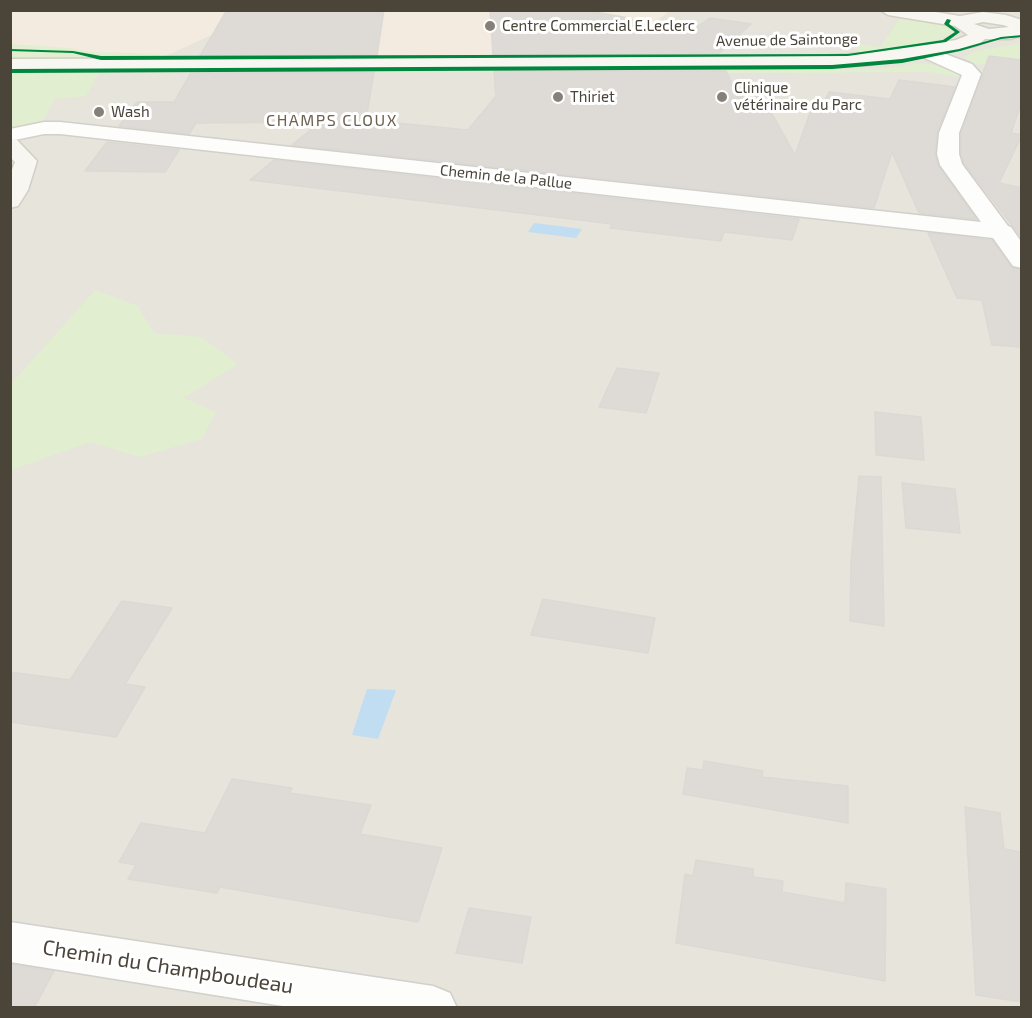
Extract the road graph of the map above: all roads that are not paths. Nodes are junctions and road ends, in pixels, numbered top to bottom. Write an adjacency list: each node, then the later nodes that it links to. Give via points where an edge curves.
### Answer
1 (888, 10): 3 (main road)
2 (1002, 15): 3 (main road); 4 (main road, via 1017,24)
3 (963, 22): 5 (main road)
4 (1020, 31): 5 (main road)
5 (981, 33): 6 (main road, Avenue de Saintonge, via 972,41)
6 (924, 51): 7 (main road, Avenue de Saintonge, via 869,59 781,63); 11 (street, via 972,74 949,133 948,154 956,175)
7 (10, 65)
8 (10, 135): 11 (street, Chemin de la Pallue, via 60,128)
9 (10, 144): 10 (main road, via 26,160)
10 (10, 201)
11 (1003, 232): 12 (street)
12 (1022, 261)
13 (10, 942): 14 (street, Chemin du Champboudeau)
14 (433, 1008)

